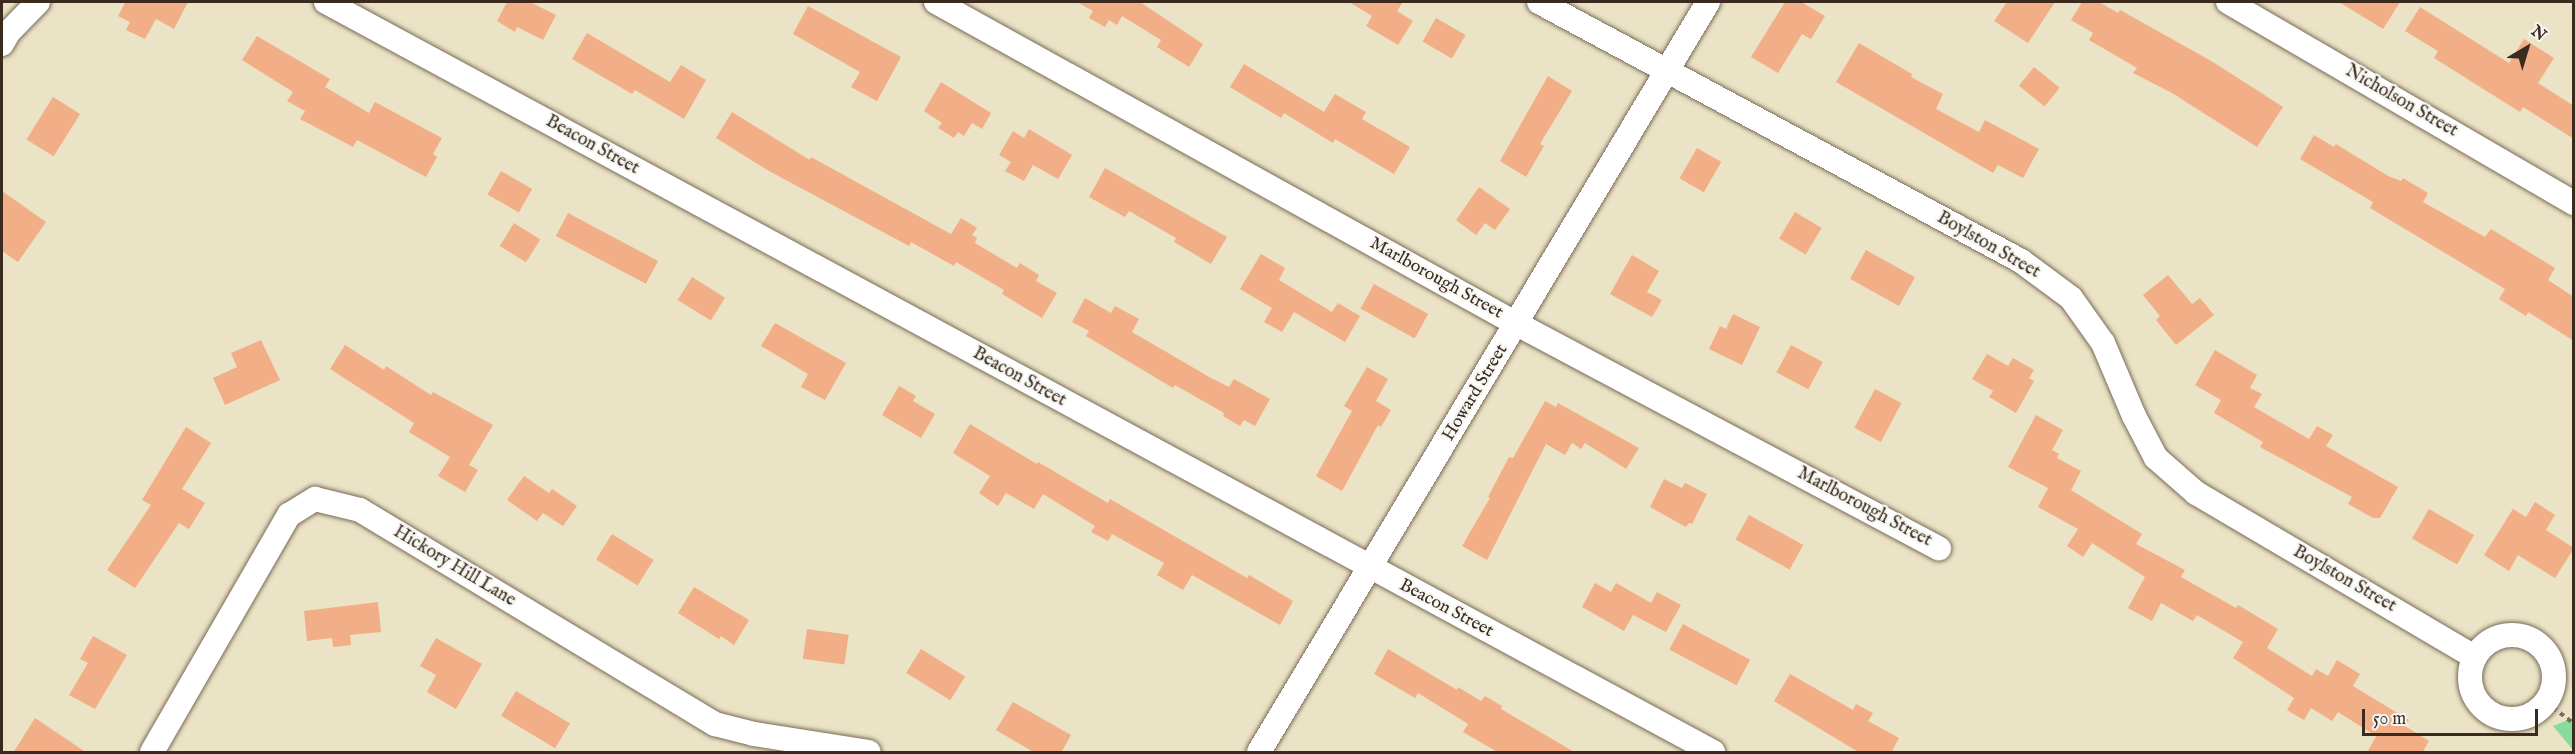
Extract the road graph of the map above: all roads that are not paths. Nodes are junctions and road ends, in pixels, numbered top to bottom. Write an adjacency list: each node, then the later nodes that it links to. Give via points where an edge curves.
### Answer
1 (38, 2): 7 (street)
2 (326, 2): 12 (street, Beacon Street)
3 (936, 2): 10 (street, Marlborough Street)
4 (1539, 2): 8 (street, Boylston Street)
5 (1708, 2): 8 (street, Howard Street)
6 (2228, 2): 9 (street, Nicholson Street)
7 (2, 44)
8 (1668, 71): 10 (street, Howard Street); 13 (street, Boylston Street, via 2021,261 2071,298 2103,343 2156,458 2188,486)
9 (2574, 203)
10 (1517, 324): 11 (street, Marlborough Street); 12 (street, Howard Street)
11 (1940, 548)
12 (1371, 569): 16 (street, Howard Street); 17 (street, Beacon Street)
13 (2475, 657): 13 (street, via 2483,646 2501,637 2522,636 2534,641 2545,651 2553,669 2552,690 2546,702 2526,718 2501,718 2489,713 2473,694 2470,669)
14 (152, 753): 15 (street, Hickory Hill Lane, via 289,514 315,499 360,510 715,724)
15 (869, 753)
16 (1259, 753)
17 (1713, 753)

